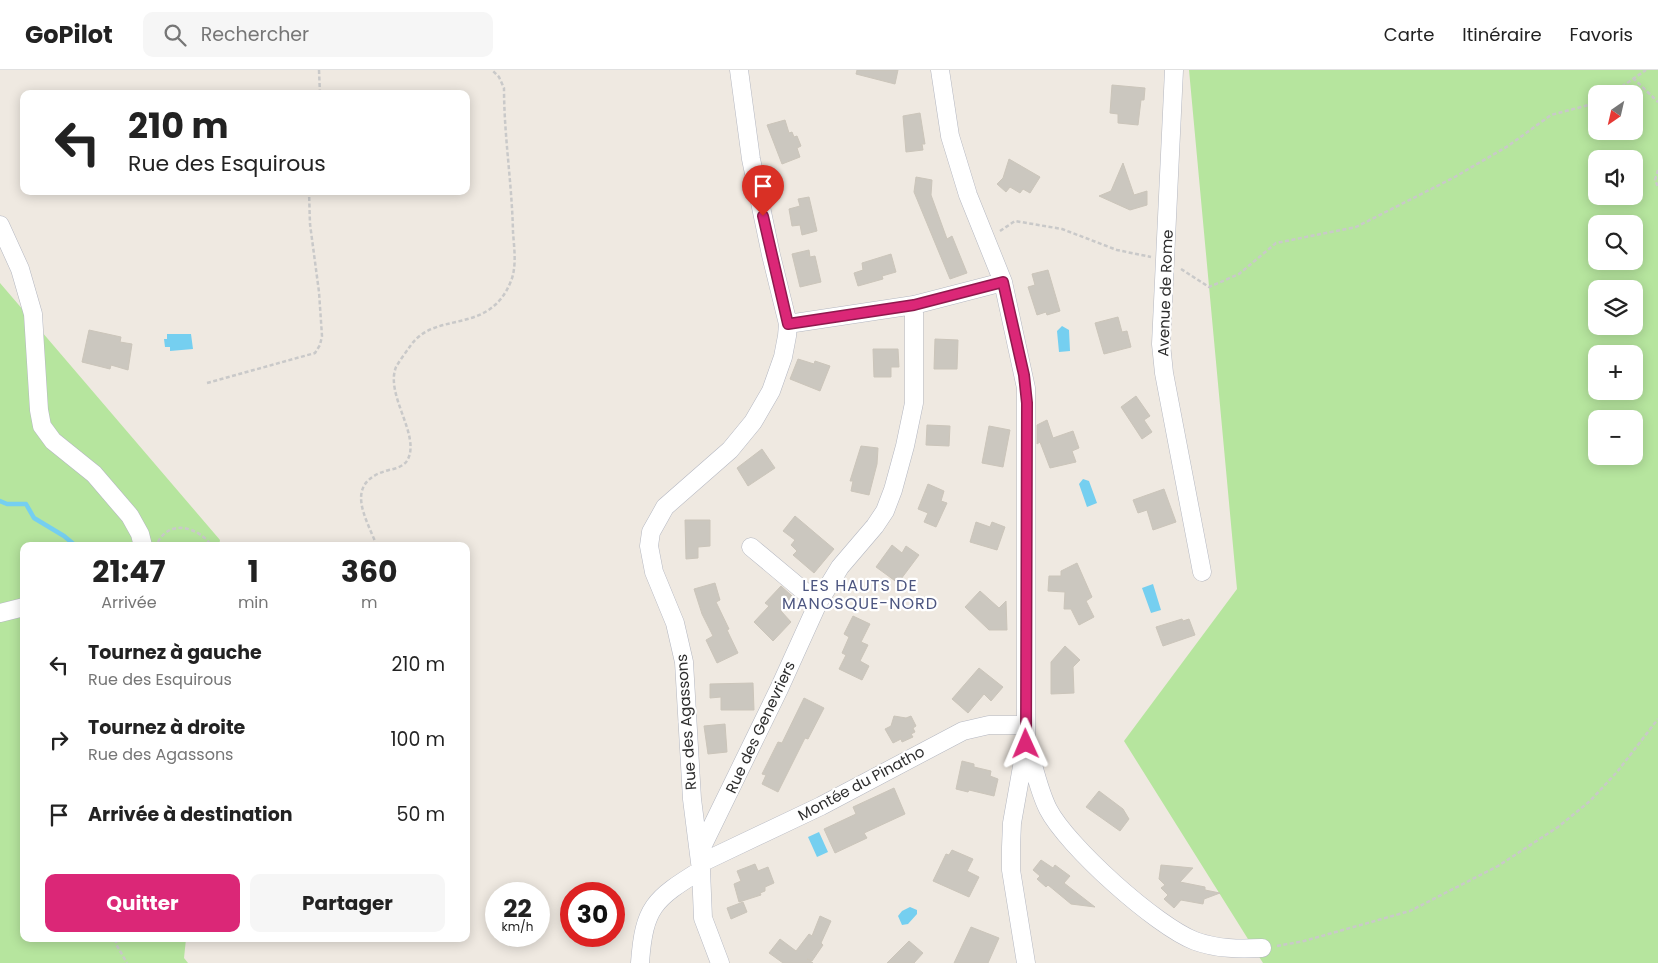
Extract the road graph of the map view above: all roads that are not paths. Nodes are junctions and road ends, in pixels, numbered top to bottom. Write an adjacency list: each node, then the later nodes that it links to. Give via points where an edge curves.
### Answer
1 (739, 70): 7 (street, Rue des Agassons, via 751,159)
2 (940, 70): 5 (street, via 950,136 968,195)
3 (1174, 70): 10 (street, Avenue de Rome, via 1161,344)
4 (0, 225): 8 (street, via 20,269 34,314 42,426 53,440 94,474 130,516)
5 (1003, 282): 6 (street); 14 (street, via 1027,403)
6 (914, 305): 7 (street); 11 (street, Rue des Genevriers, via 914,403 893,490 875,526 840,567)
7 (788, 324): 16 (street, Rue des Agassons, via 777,376 754,422 730,450 665,507 651,532 650,559 675,623 684,662 692,799)
8 (142, 542)
9 (751, 547): 11 (street)
10 (1202, 572)
11 (818, 602): 16 (street, Rue des Genevriers)
12 (20, 609): 13 (street)
13 (0, 613)
14 (1026, 725): 15 (street); 16 (street, Montée du Pinatho, via 989,725 963,730 821,806)
15 (1026, 744): 17 (street, via 1049,811 1118,887 1165,925 1193,940 1223,948); 20 (street, via 1012,822 1011,848 1011,870)
16 (701, 862): 18 (street, Montée du Pinatho, via 650,911); 19 (street, Rue des Agassons, via 703,918)
17 (1262, 948)
18 (640, 963)
19 (720, 963)
20 (1026, 963)

